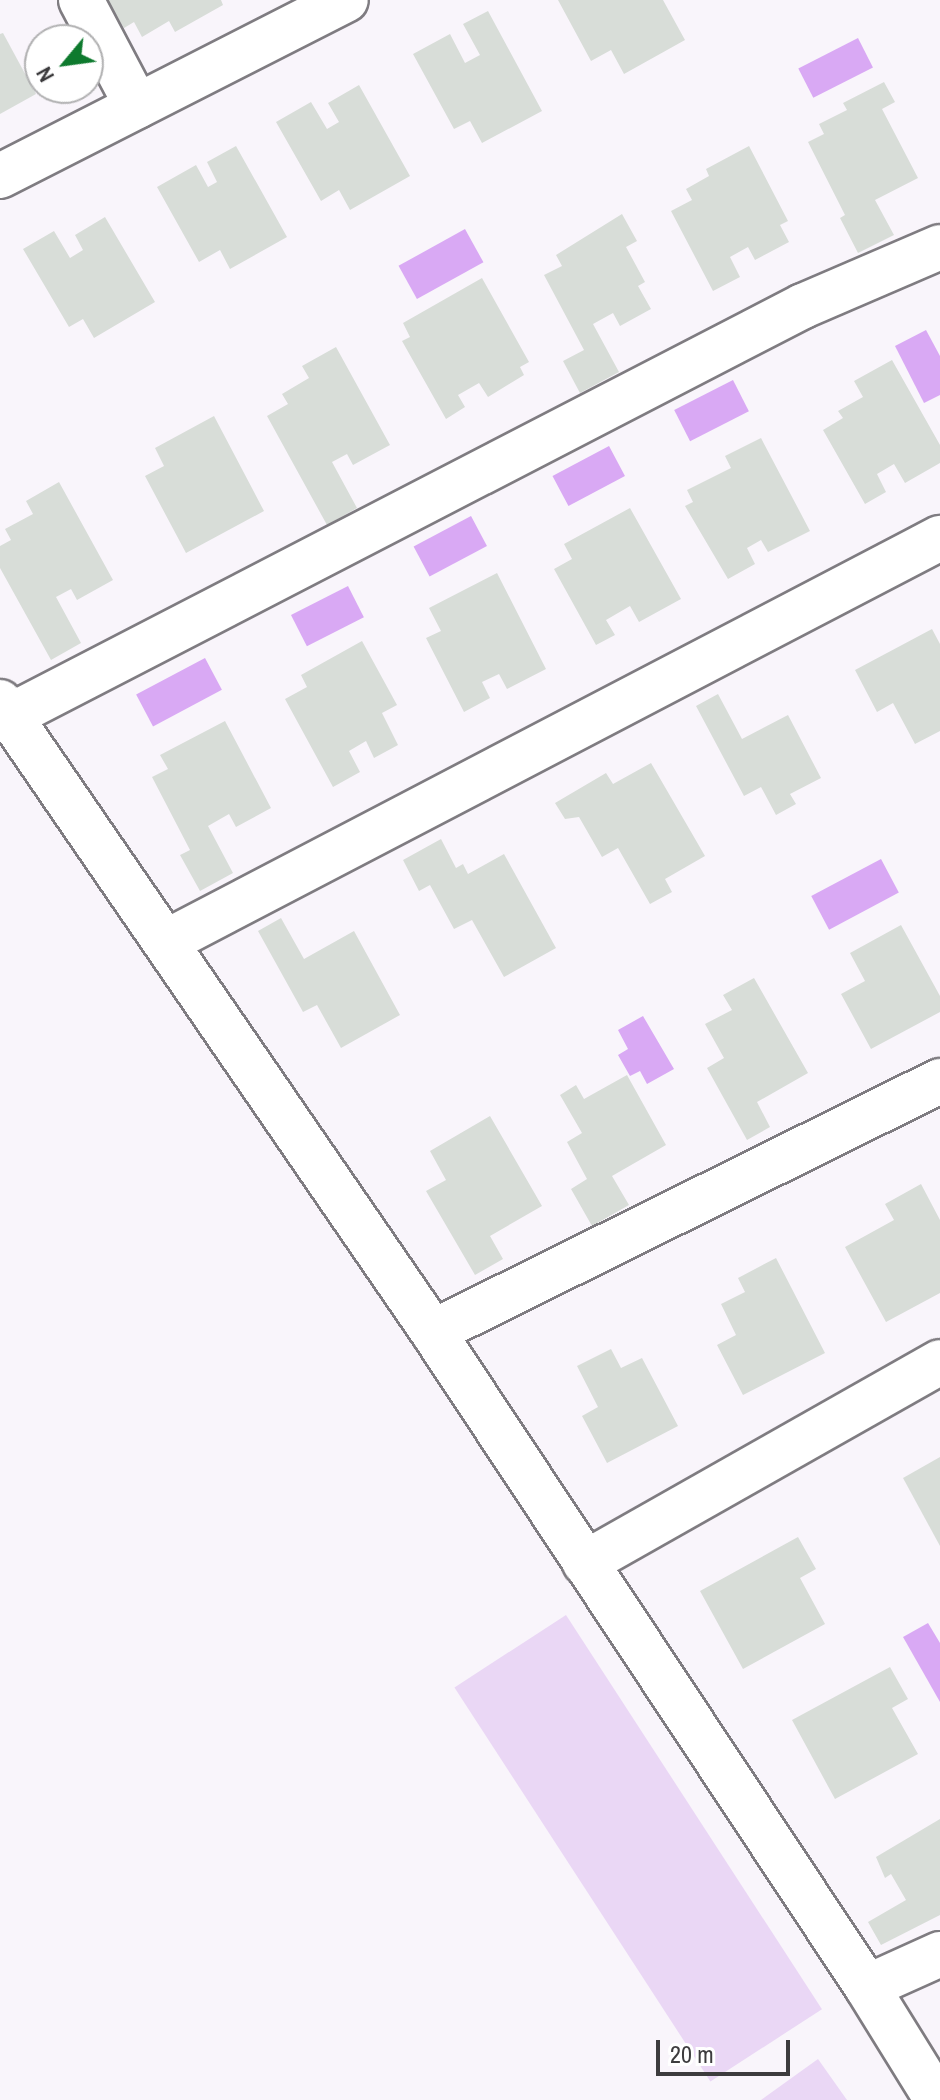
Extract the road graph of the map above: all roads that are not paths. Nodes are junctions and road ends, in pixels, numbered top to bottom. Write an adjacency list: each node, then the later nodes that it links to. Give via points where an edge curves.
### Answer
1 (81, 0): 3 (street)
2 (327, 4): 3 (street)
3 (137, 106): 4 (street)
4 (0, 176)
5 (940, 247): 7 (street, via 803,306)
6 (940, 538): 8 (street)
7 (5, 709): 8 (street)
8 (168, 941): 10 (street)
9 (940, 1081): 10 (street)
10 (433, 1332): 12 (street)
11 (940, 1362): 12 (street)
12 (585, 1563): 14 (street)
13 (940, 1954): 14 (street)
14 (867, 1987): 15 (street)
15 (937, 2100)

